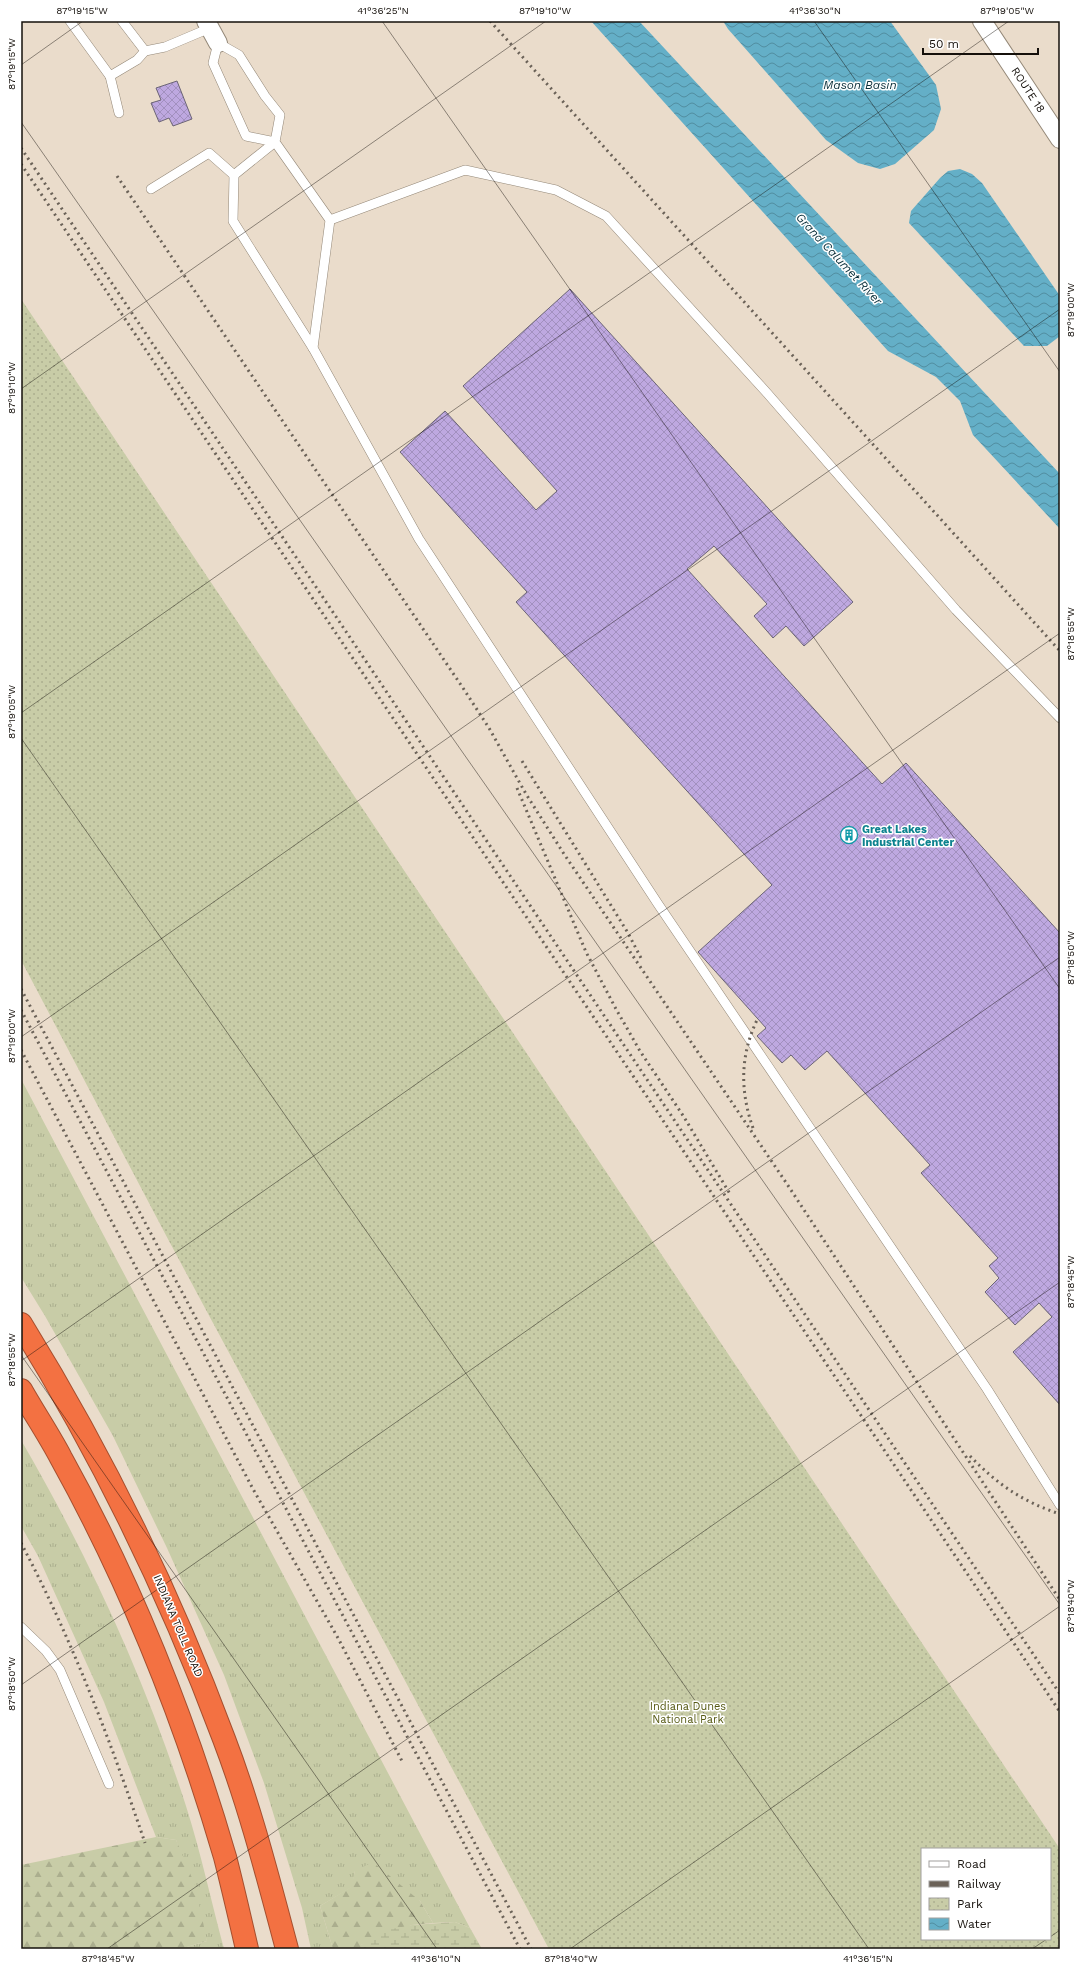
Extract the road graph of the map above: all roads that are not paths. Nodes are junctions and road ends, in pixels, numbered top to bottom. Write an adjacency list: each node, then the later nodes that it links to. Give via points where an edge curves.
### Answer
1 (70, 21): 6 (lane)
2 (122, 21): 5 (lane)
3 (982, 21): 8 (street, ROUTE 18)
4 (211, 31): 5 (lane, via 166,47); 9 (lane, via 239,55 280,115); 9 (lane, via 213,63 246,136)
5 (145, 51): 6 (lane, via 136,60)
6 (110, 76): 7 (lane)
7 (119, 112)
8 (1060, 139)
9 (275, 142): 10 (lane); 12 (lane)
10 (234, 175): 11 (lane, via 209,153); 13 (lane, via 233,221)
11 (151, 189)
12 (330, 220): 13 (lane); 14 (lane, via 465,170 556,190 606,216 767,393 956,610)
13 (313, 348): 17 (lane, via 419,539 479,633 658,904 987,1389)
14 (1060, 718)
15 (21, 1324): 21 (highway, INDIANA TOLL ROAD, via 90,1440 145,1552 187,1646 225,1740 258,1843)
16 (21, 1390): 20 (highway, via 61,1458 116,1566 157,1661 191,1752 225,1858)
17 (1060, 1505)
18 (21, 1627): 19 (lane, via 46,1650 60,1670)
19 (109, 1784)
20 (247, 1949)
21 (287, 1949)

